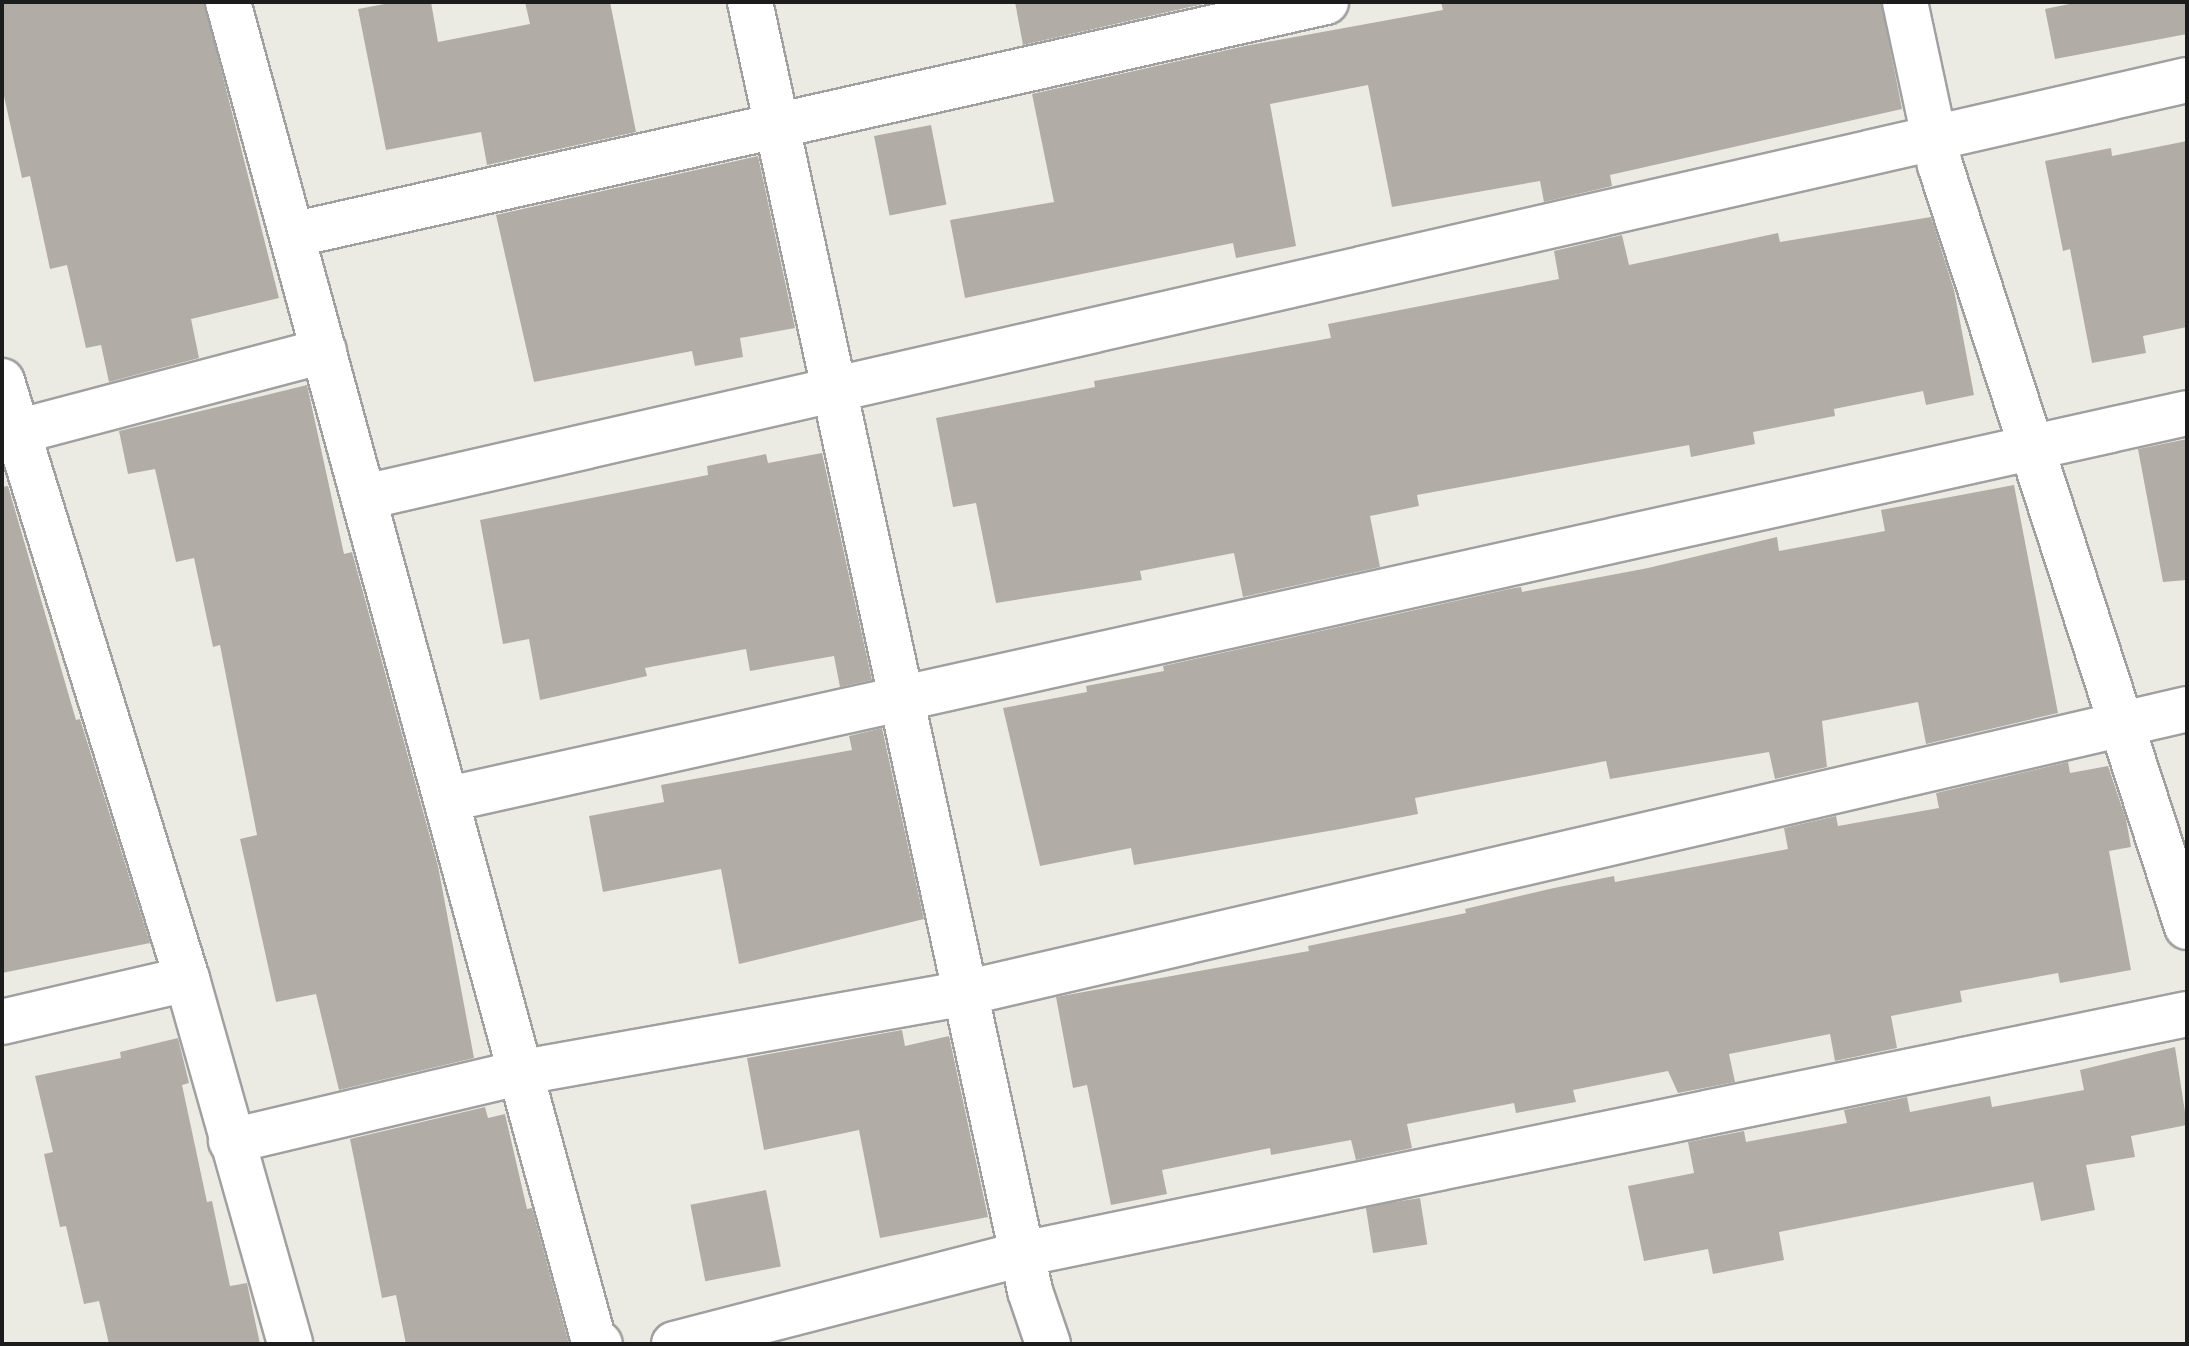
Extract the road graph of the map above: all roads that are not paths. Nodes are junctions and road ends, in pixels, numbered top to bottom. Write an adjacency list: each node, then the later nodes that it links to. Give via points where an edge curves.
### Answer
1 (228, 2): 8 (street)
2 (750, 2): 6 (street)
3 (1326, 2): 6 (street)
4 (1905, 2): 7 (street)
5 (2187, 80): 7 (street)
6 (777, 126): 8 (street); 11 (street)
7 (1934, 139): 11 (street); 14 (street)
8 (292, 235): 9 (street)
9 (324, 351): 13 (street); 15 (street)
10 (2, 381): 13 (street)
11 (835, 390): 15 (street); 16 (street)
12 (2187, 413): 14 (street)
13 (10, 434): 21 (street)
14 (2032, 448): 16 (street); 18 (street)
15 (365, 497): 19 (street)
16 (901, 699): 19 (street); 22 (street)
17 (2187, 709): 18 (street)
18 (2122, 725): 20 (street); 22 (street)
19 (449, 799): 25 (street)
20 (2187, 927)
21 (187, 979): 24 (street); 26 (street)
22 (965, 993): 25 (street); 27 (street)
23 (2187, 1014): 27 (street)
24 (2, 1022)
25 (523, 1072): 26 (street); 29 (street, via 593,1338)
26 (231, 1141): 28 (street)
27 (1022, 1254): 30 (street); 31 (street)
28 (290, 1344)
29 (600, 1344)
30 (674, 1344)
31 (1048, 1344)

